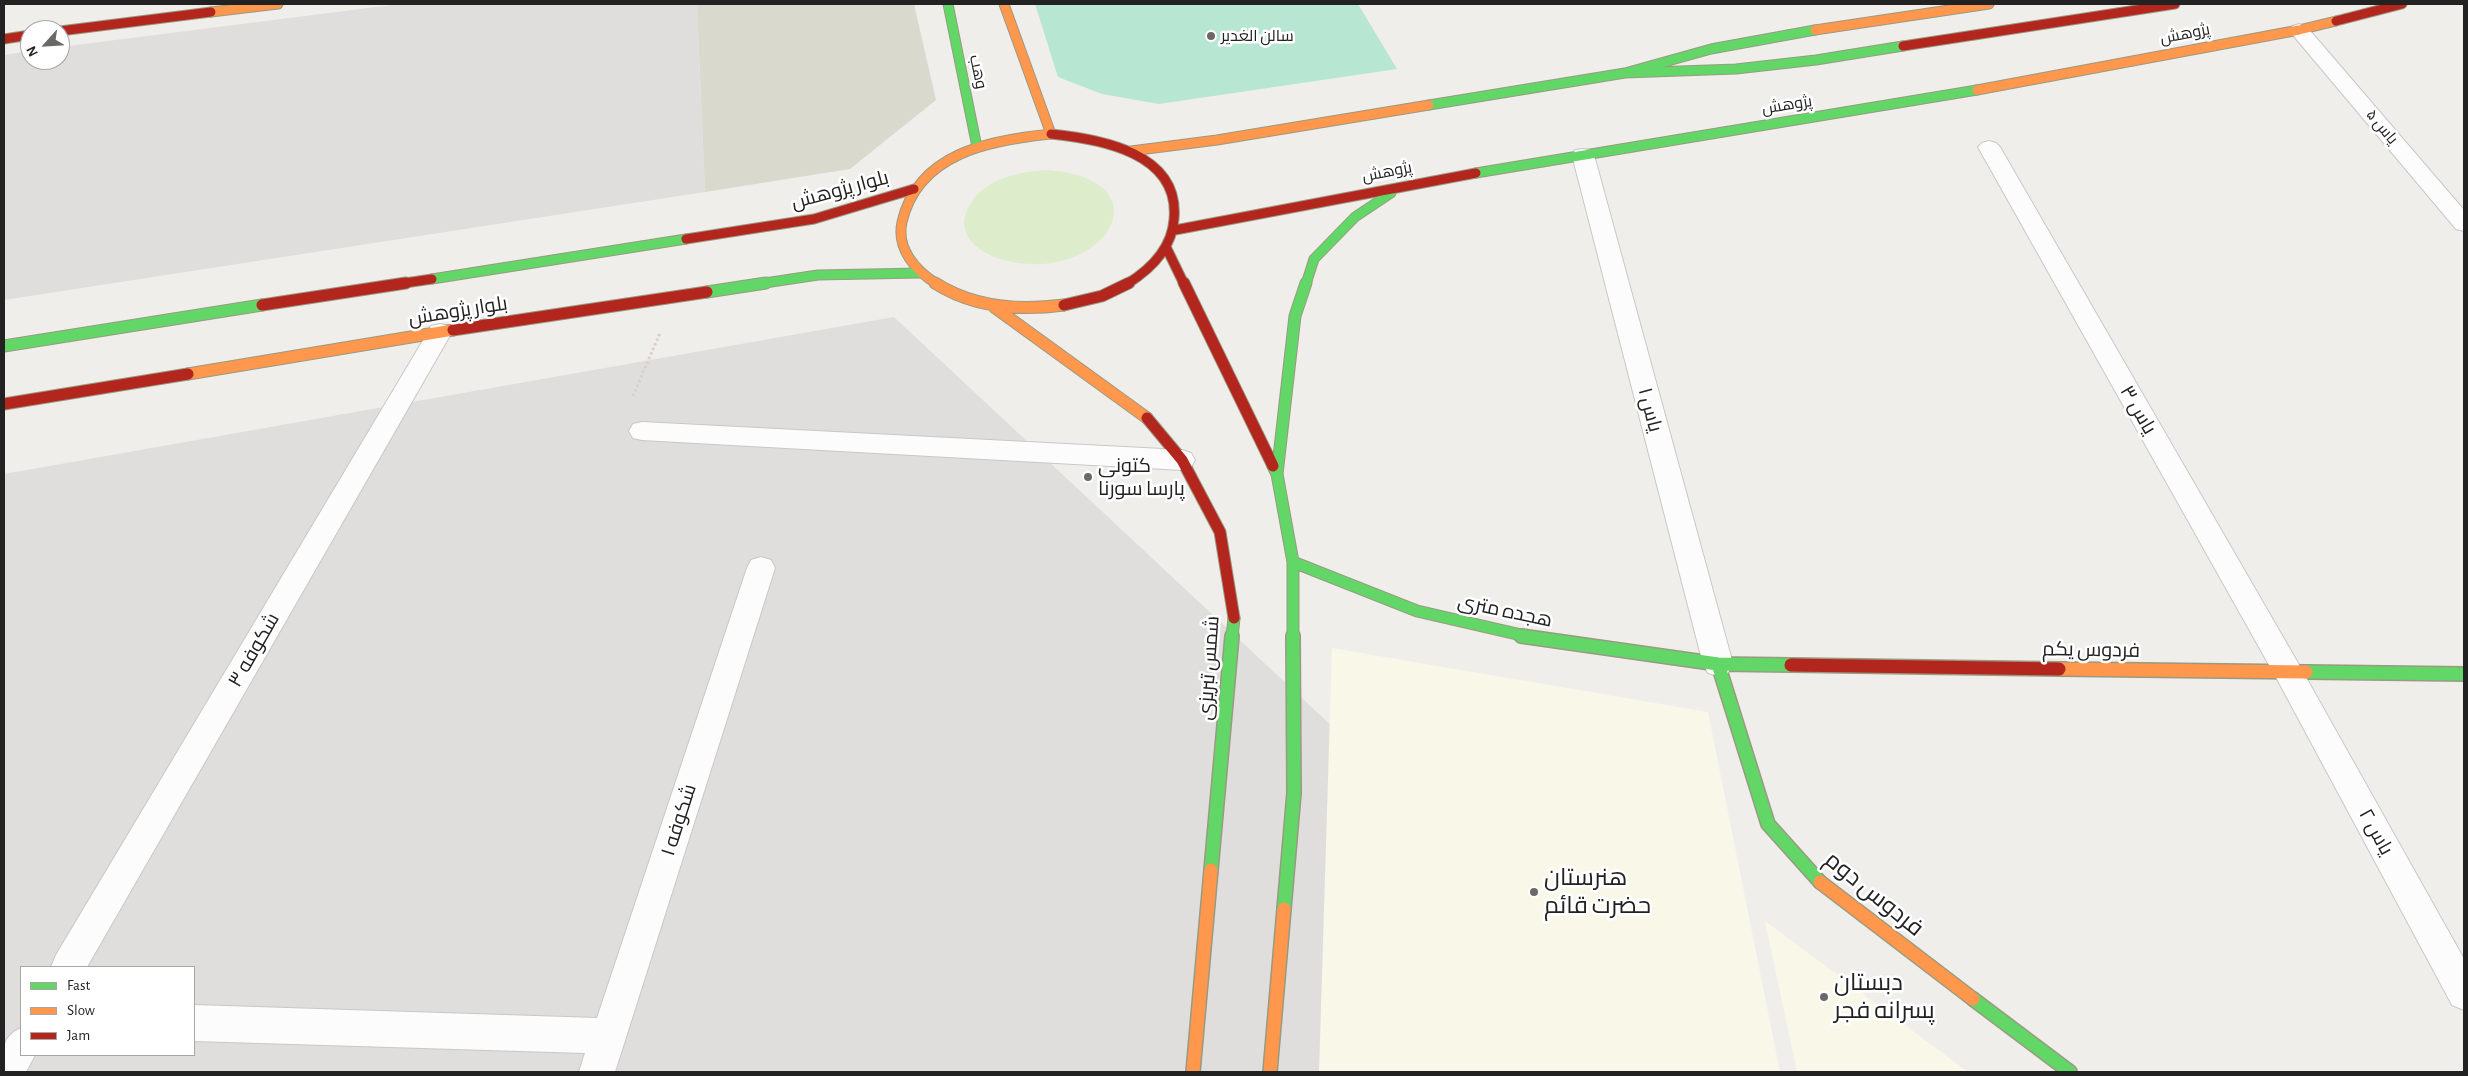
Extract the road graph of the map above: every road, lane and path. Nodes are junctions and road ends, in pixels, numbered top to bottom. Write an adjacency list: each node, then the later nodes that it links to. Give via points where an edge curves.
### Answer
1 (278, 4): 7 (main road)
2 (948, 4): 13 (main road, وهب)
3 (1004, 4): 12 (main road)
4 (1989, 4): 11 (main road, via 1711,49)
5 (2175, 4): 11 (main road, via 1816,60 1736,69)
6 (2402, 4): 8 (main road, پژوهش)
7 (70, 30)
8 (2299, 30): 16 (main road, پژوهش, via 1958,93); 19 (street, یاس ۵)
9 (20, 36): 10 (main road)
10 (4, 38)
11 (1625, 73): 15 (main road, via 1217,140)
12 (1051, 134): 13 (main road, via 1013,137); 15 (main road, via 1103,140)
13 (977, 146): 18 (main road, via 940,165)
14 (1989, 147): 34 (street, یاس ۳)
15 (1131, 151): 20 (main road, via 1155,167 1170,185 1178,207)
16 (1583, 155): 17 (main road, پژوهش); 33 (street, یاس ۱)
17 (1404, 185): 20 (main road, پژوهش); 30 (main road, via 1355,217 1314,260 1295,316)
18 (914, 189): 22 (main road, via 901,217 902,246); 26 (main road, بلوار پژوهش, via 814,219)
19 (2464, 224)
20 (1175, 230): 21 (main road)
21 (1166, 249): 24 (main road, via 1150,268 1128,284 1088,301 1041,309); 30 (main road)
22 (920, 273): 23 (main road, بلوار پژوهش, via 818,275); 24 (main road, via 952,294)
23 (677, 296): 25 (main road, بلوار پژوهش); 28 (path, via 627,409)
24 (994, 307): 29 (main road, شمس تبریزی, via 1149,419)
25 (440, 332): 27 (main road, بلوار پژوهش); 36 (street, شکوفه ۳)
26 (4, 346)
27 (4, 404)
28 (642, 431): 29 (street)
29 (1182, 460): 43 (main road, شمس تبریزی, via 1220,532 1234,616)
30 (1277, 474): 31 (main road)
31 (1292, 562): 33 (main road, هجده متری, via 1417,611 1515,634); 44 (main road, via 1294,793)
32 (761, 568): 39 (street, شکوفه ۱)
33 (1718, 664): 34 (main road, فردوس یکم); 45 (main road, فردوس دوم, via 1768,824 1823,886)
34 (2288, 672): 35 (main road, فردوس یکم); 37 (street, یاس ۲)
35 (2464, 674)
36 (69, 966)
37 (2464, 993)
38 (195, 1023): 39 (street)
39 (609, 1036): 42 (street, شکوفه ۱)
40 (20, 1048): 41 (street)
41 (6, 1072)
42 (597, 1072)
43 (1193, 1072)
44 (1270, 1072)
45 (2070, 1072)

